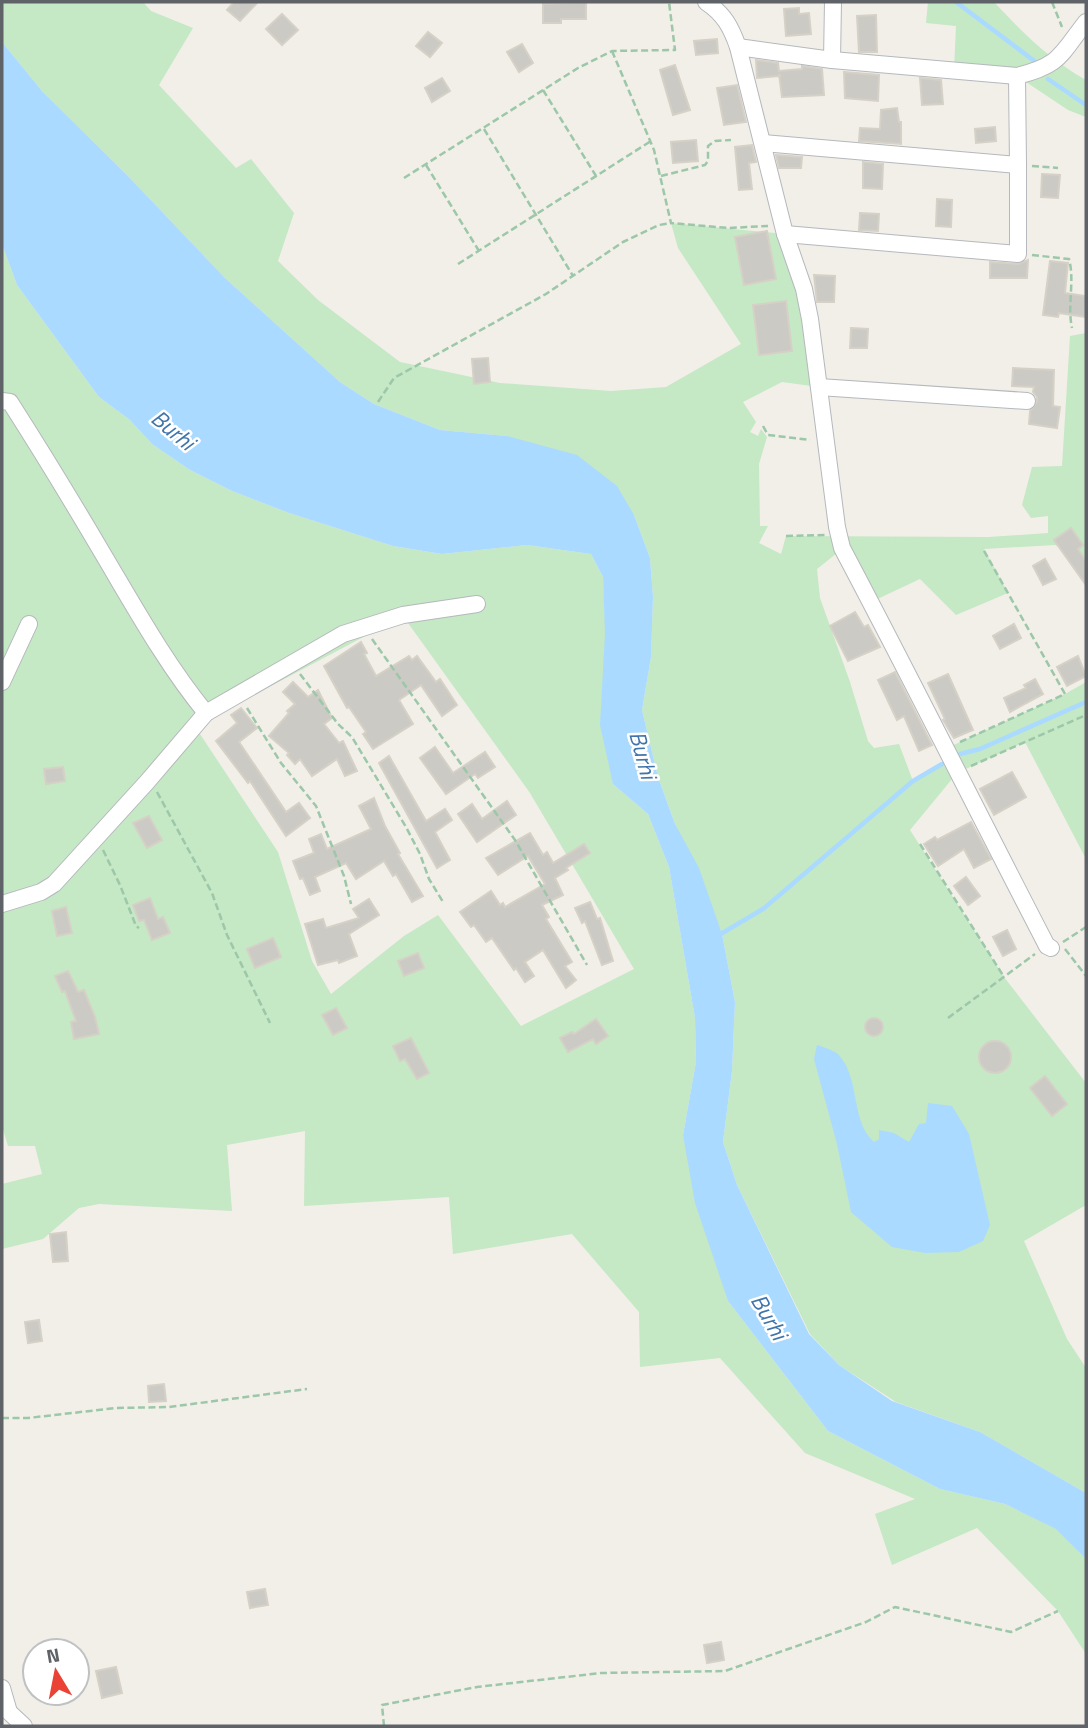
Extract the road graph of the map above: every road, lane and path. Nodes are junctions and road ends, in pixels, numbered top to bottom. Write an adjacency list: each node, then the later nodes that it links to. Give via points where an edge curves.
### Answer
1 (669, 2): 8 (path, via 675,50)
2 (706, 2): 7 (street, via 723,15)
3 (833, 2): 9 (street)
4 (1052, 2): 6 (path)
5 (1086, 22): 6 (street)
6 (1070, 42): 10 (street, via 1055,62)
7 (738, 47): 9 (street); 15 (street)
8 (612, 51): 11 (path); 14 (path)
9 (832, 60): 10 (street)
10 (1017, 76): 16 (street)
11 (543, 90): 12 (path); 19 (path)
12 (484, 129): 17 (path); 22 (path)
13 (731, 140): 20 (path, via 708,146 705,165)
14 (651, 141): 19 (path); 20 (path)
15 (763, 143): 16 (street); 24 (street)
16 (1018, 164): 18 (path); 26 (street)
17 (425, 165): 21 (path); 25 (path)
18 (1058, 168)
19 (596, 176): 22 (path)
20 (661, 176): 23 (path)
21 (404, 178)
22 (537, 214): 25 (path); 28 (path)
23 (671, 223): 24 (path); 28 (path, via 623,242)
24 (784, 230): 26 (street); 30 (street, via 804,289)
25 (479, 251): 27 (path)
26 (1018, 254): 29 (path, via 1069,259)
27 (458, 264)
28 (573, 276): 33 (path, via 394,378)
29 (1072, 328)
30 (819, 387): 32 (street); 35 (street)
31 (2, 401): 45 (street, via 10,402 133,605)
32 (1027, 401)
33 (378, 402)
34 (763, 426): 35 (path, via 768,436 811,440)
35 (825, 436): 36 (street)
36 (839, 535): 37 (path); 47 (street)
37 (786, 536)
38 (984, 549): 47 (path, via 1065,694)
39 (477, 604): 41 (street, via 403,615)
40 (29, 624): 43 (street)
41 (364, 628): 42 (street, via 343,634); 58 (path, via 515,840)
42 (291, 664): 44 (street); 52 (path, via 352,737 406,827)
43 (2, 682)
44 (239, 693): 45 (street); 54 (path, via 281,763 316,806)
45 (206, 713): 49 (street)
46 (1086, 715): 48 (path)
47 (947, 748): 48 (street)
48 (957, 773): 57 (street)
49 (148, 782): 50 (street); 62 (path, via 159,793 212,893)
50 (95, 839): 53 (street, via 54,884); 56 (path, via 108,856)
51 (920, 844): 60 (path)
52 (443, 902)
53 (2, 904)
54 (351, 904)
55 (1086, 927): 59 (path, via 1061,943)
56 (139, 928)
57 (1049, 947): 60 (path)
58 (587, 965)
59 (1086, 976)
60 (1004, 977): 61 (path)
61 (948, 1018)
62 (270, 1023)
63 (307, 1389): 64 (path, via 169,1407)
64 (2, 1418)
65 (1058, 1611): 68 (path, via 1011,1632 895,1607 866,1622 725,1671 601,1673 477,1687 382,1705)
66 (2, 1688): 67 (street, via 9,1712)
67 (24, 1726)
68 (384, 1726)

